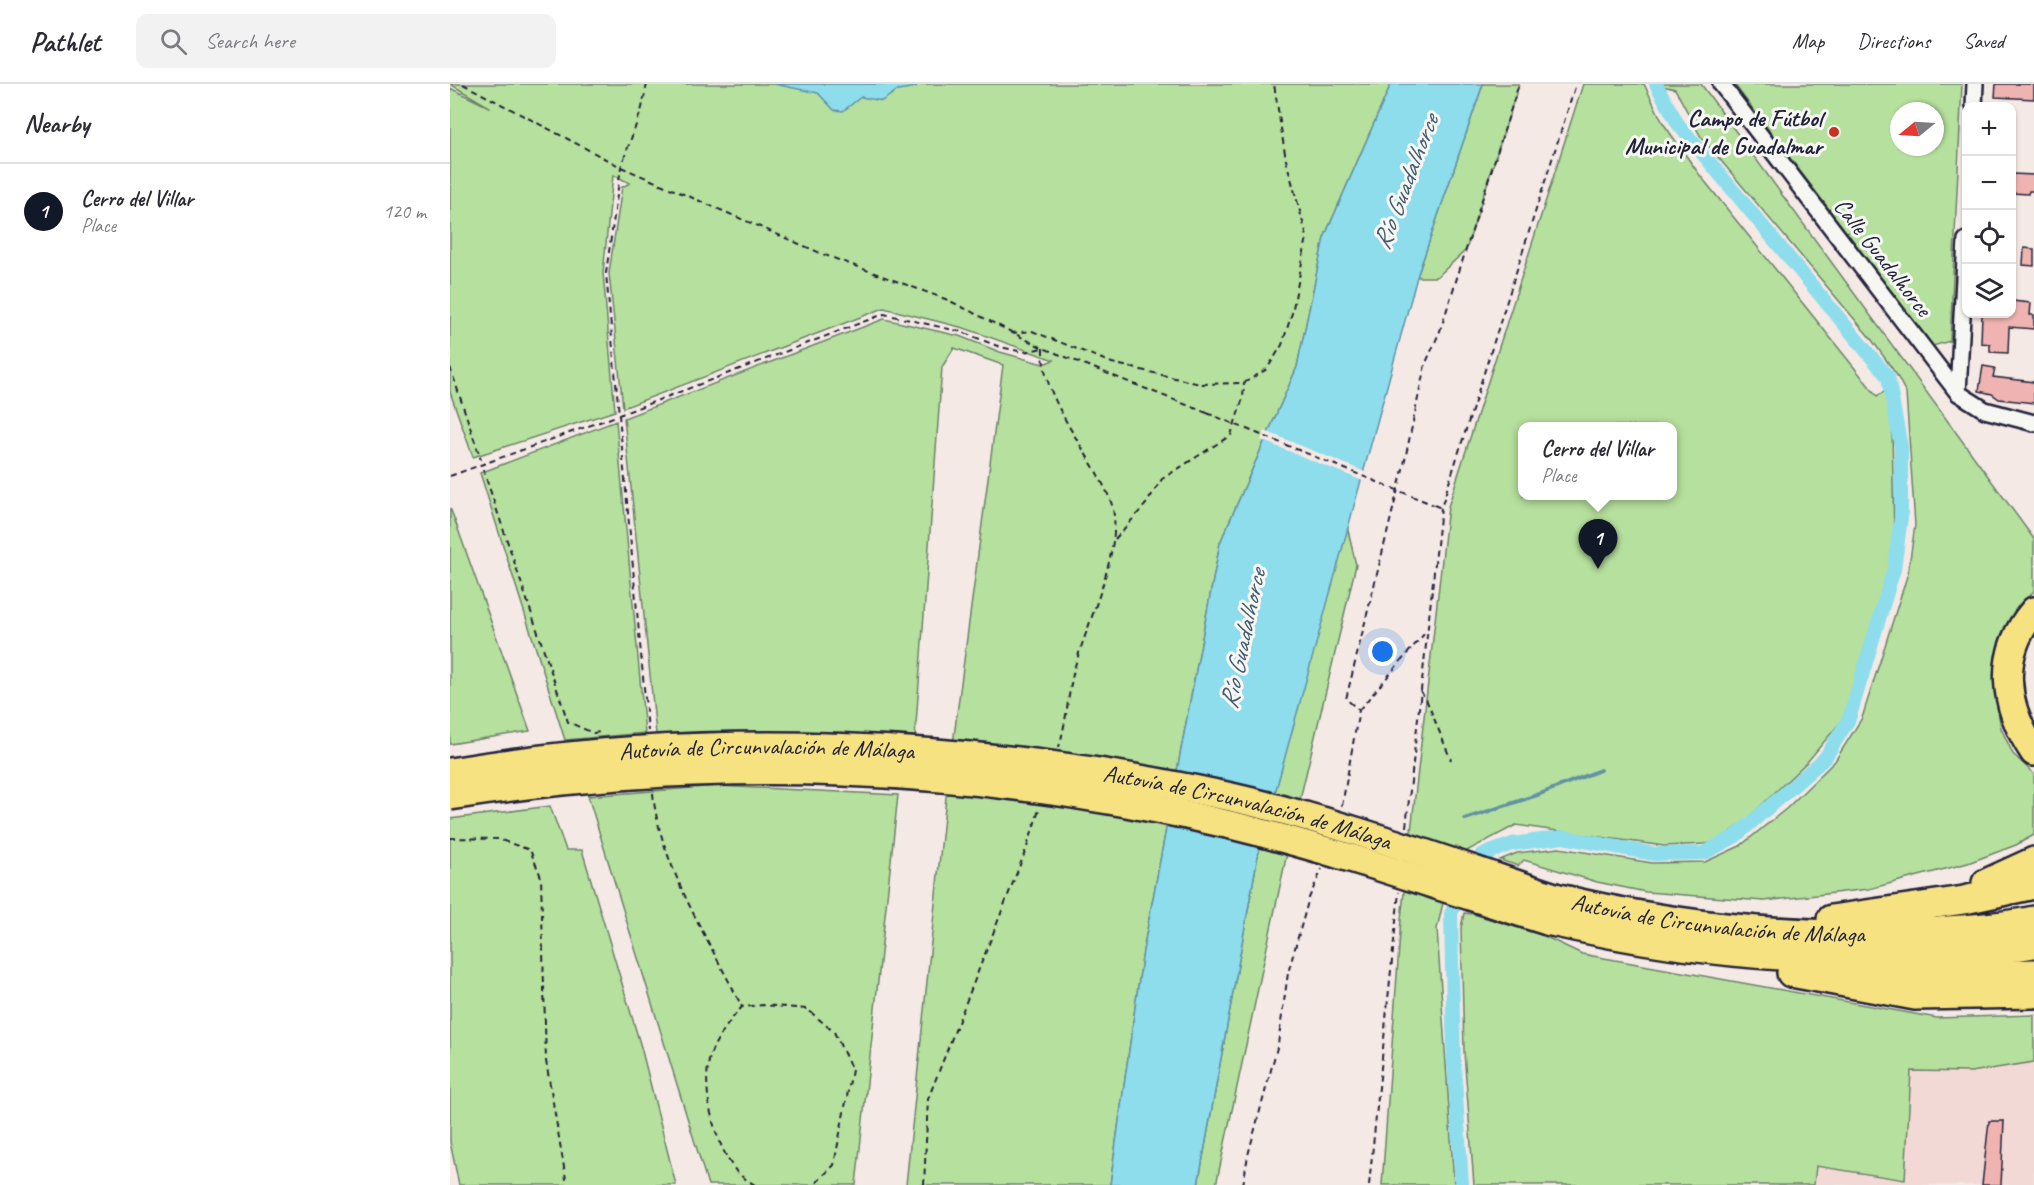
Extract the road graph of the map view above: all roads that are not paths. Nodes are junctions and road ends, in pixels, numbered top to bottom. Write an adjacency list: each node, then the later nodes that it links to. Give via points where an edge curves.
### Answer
1 (1721, 84): 5 (street, Calle Guadalhorce)
2 (1975, 84): 3 (street)
3 (1974, 102)
4 (1965, 264): 5 (street)
5 (1959, 393): 6 (street, Calle Guadalhorce, via 1985,410)
6 (2034, 423)
7 (2034, 611): 10 (highway, via 2012,651 2008,693 2012,712)
8 (2034, 639): 9 (highway, via 2025,665 2023,688 2026,709)
9 (2034, 725)
10 (2034, 752)
11 (450, 772): 15 (highway, Autovía de Circunvalación de Málaga, bridge, via 551,758 723,747 816,747 1013,761 1136,778 1300,815)
12 (450, 796): 15 (highway, Autovía de Circunvalación de Málaga, bridge, via 556,782 722,770 874,773 1009,785 1132,804 1283,838)
13 (2034, 861): 16 (highway, via 1992,881)
14 (2034, 885): 16 (highway)
15 (1551, 909): 18 (highway, Autovía de Circunvalación de Málaga, via 1645,916)
16 (1906, 910): 18 (highway, via 1793,922 1763,920)
17 (2034, 921): 18 (highway, Autovía de Circunvalación de Málaga, via 1890,934 1765,933)
18 (1713, 938): 19 (highway, Autovía de Circunvalación de Málaga, via 1757,955 1884,958); 20 (highway, via 1745,968)
19 (2034, 944)
20 (1791, 973): 21 (highway, via 1923,978); 22 (highway, via 1915,996)
21 (2034, 973)
22 (2034, 994)

